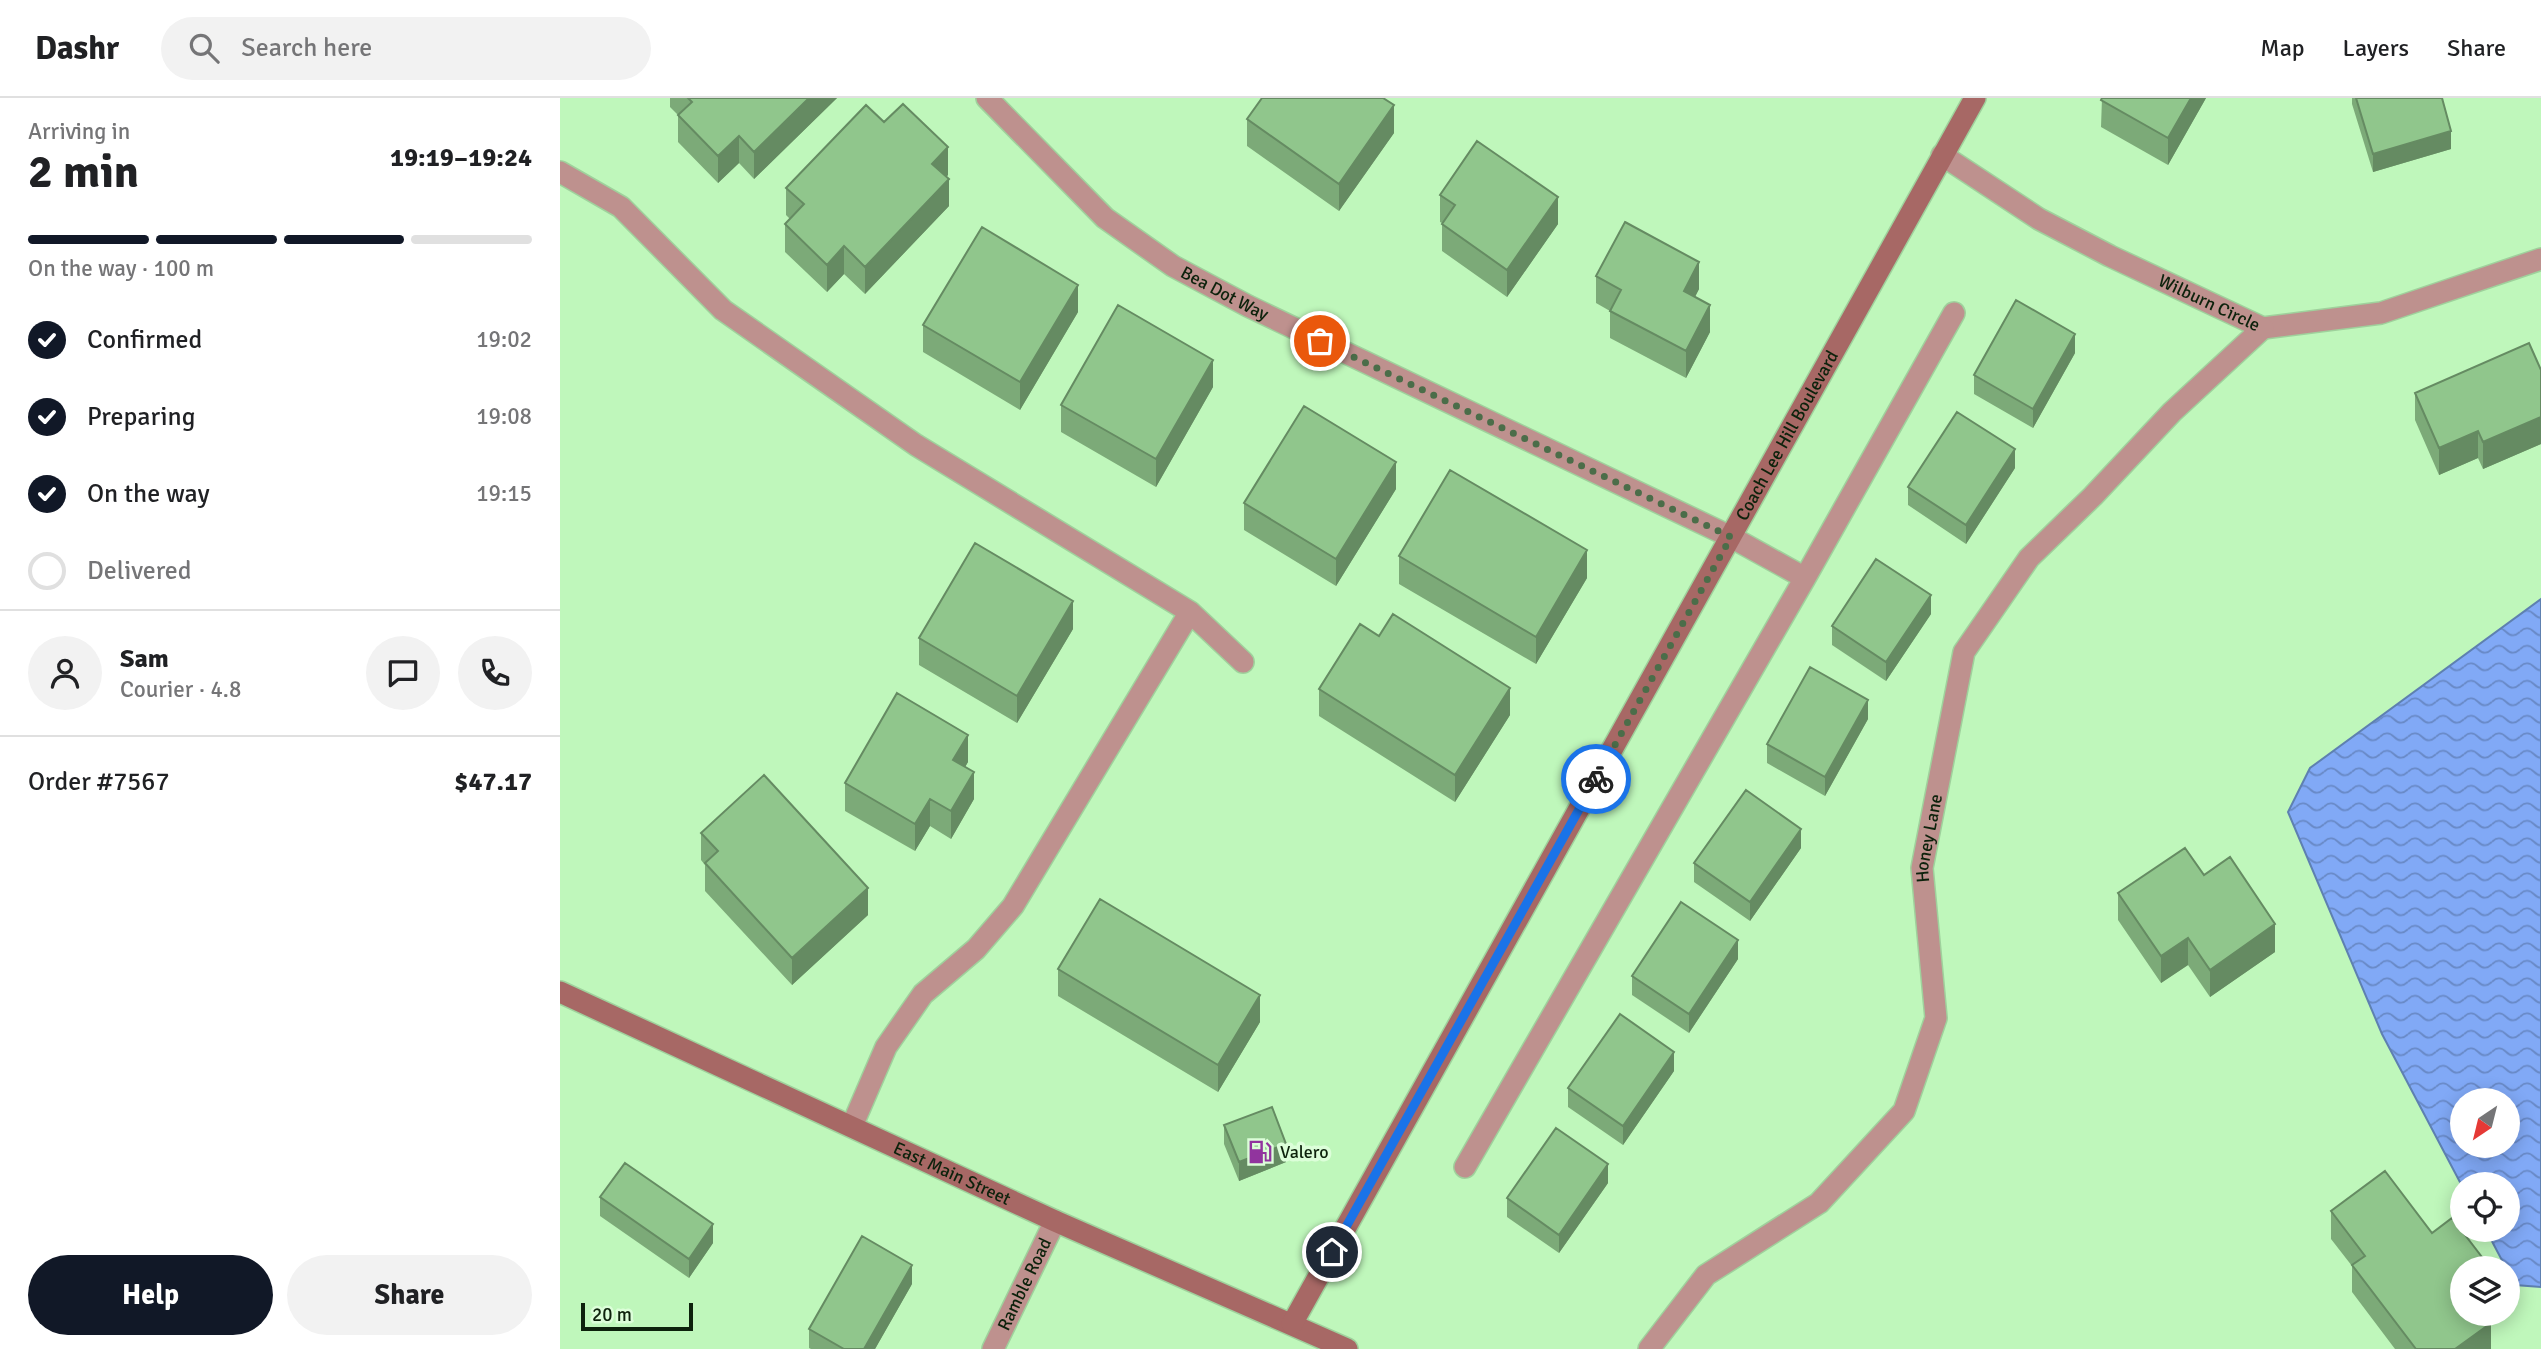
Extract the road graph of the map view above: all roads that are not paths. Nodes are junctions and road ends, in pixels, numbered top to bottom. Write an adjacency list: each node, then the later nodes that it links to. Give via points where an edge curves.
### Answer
1 (987, 98): 8 (street, Bea Dot Way, via 1105,218 1173,266)
2 (1975, 98): 3 (street, Coach Lee Hill Boulevard)
3 (1942, 155): 7 (street, Wilburn Circle, via 2039,219); 8 (street, Coach Lee Hill Boulevard)
4 (560, 172): 10 (street, via 621,207 723,310 916,445)
5 (2541, 259): 7 (street, Wilburn Circle, via 2381,313)
6 (1954, 313): 9 (street)
7 (2263, 328): 19 (street, Honey Lane, via 2172,412 2029,558 1964,652 1922,869 1936,1018 1904,1111 1819,1203 1706,1275)
8 (1731, 537): 9 (street, Bea Dot Way); 16 (street, Coach Lee Hill Boulevard)
9 (1805, 578): 14 (street)
10 (1190, 612): 11 (street); 13 (street, via 1013,906 976,949 923,994 886,1047)
11 (1243, 662)
12 (560, 992): 13 (street, East Main Street)
13 (852, 1126): 15 (street, East Main Street)
14 (1465, 1167)
15 (1055, 1221): 16 (street, East Main Street); 17 (street, Ramble Road)
16 (1292, 1324): 18 (street, East Main Street)
17 (993, 1349)
18 (1347, 1349)
19 (1649, 1349)

